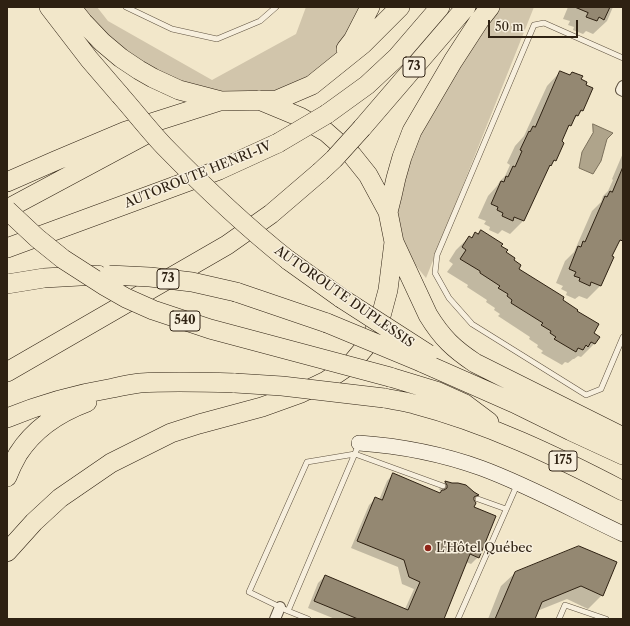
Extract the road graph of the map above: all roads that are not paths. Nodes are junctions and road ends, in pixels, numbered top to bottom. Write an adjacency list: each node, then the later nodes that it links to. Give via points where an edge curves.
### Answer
1 (49, 7): 24 (highway, AUTOROUTE DUPLESSIS, bridge, via 89,59 164,145 221,202 288,260)
2 (71, 7): 15 (highway, via 102,42 133,66 179,90)
3 (126, 7): 4 (lane, via 172,29 217,39 260,21)
4 (276, 7)
5 (370, 7): 11 (highway, via 353,40)
6 (400, 7): 11 (highway, via 363,44)
7 (440, 7): 21 (highway, AUTOROUTE HENRI-IV / 73, bridge, via 396,57 367,85 327,114 278,143 219,170)
8 (466, 7): 25 (highway, 73, bridge, via 362,128 320,172 271,214 228,245)
9 (490, 7): 19 (highway, via 453,61 412,131 402,157)
10 (623, 58): 23 (lane, via 544,23 534,25 437,255 435,273 449,298 472,324 586,395 601,389)
11 (333, 68): 14 (highway, via 312,85 290,95 277,100)
12 (623, 86): 13 (street)
13 (623, 91)
14 (259, 100): 15 (highway); 19 (highway, via 300,117 326,132 352,155 368,175)
15 (221, 101): 16 (highway)
16 (180, 114): 17 (highway, via 126,131); 18 (highway)
17 (7, 182)
18 (7, 209): 28 (highway, 540, bridge, via 63,259 126,298 210,329 436,391 465,404)
19 (388, 212): 20 (highway)
20 (394, 242): 29 (highway, via 428,315 444,339 460,354); 39 (highway, via 388,290 381,316 366,346 351,364 326,381 301,393 171,433 111,463 60,498)
21 (7, 248)
22 (7, 284): 24 (highway, bridge, via 44,278 109,275 192,282 236,292)
23 (623, 337)
24 (425, 358): 31 (highway, AUTOROUTE DUPLESSIS)
25 (7, 372)
26 (180, 382): 27 (highway, via 139,383 91,391); 28 (highway, bridge, via 282,386 384,398 454,415); 32 (highway, via 99,398 73,407 33,435 18,454)
27 (7, 418)
28 (503, 433): 35 (highway, 175)
29 (623, 437)
30 (357, 448): 33 (street, via 395,446 433,454 481,468); 34 (lane); 40 (lane); 40 (lane, via 307,462 249,592)
31 (623, 455)
32 (7, 477)
33 (518, 483): 37 (lane); 38 (street)
34 (443, 486)
35 (623, 491)
36 (478, 499): 37 (lane)
37 (506, 509): 43 (lane)
38 (623, 534)
39 (7, 552)
40 (284, 609): 41 (street); 42 (lane)
41 (275, 619)
42 (308, 619)
43 (458, 619)
44 (559, 619): 45 (lane, via 565,605)
45 (606, 619)

